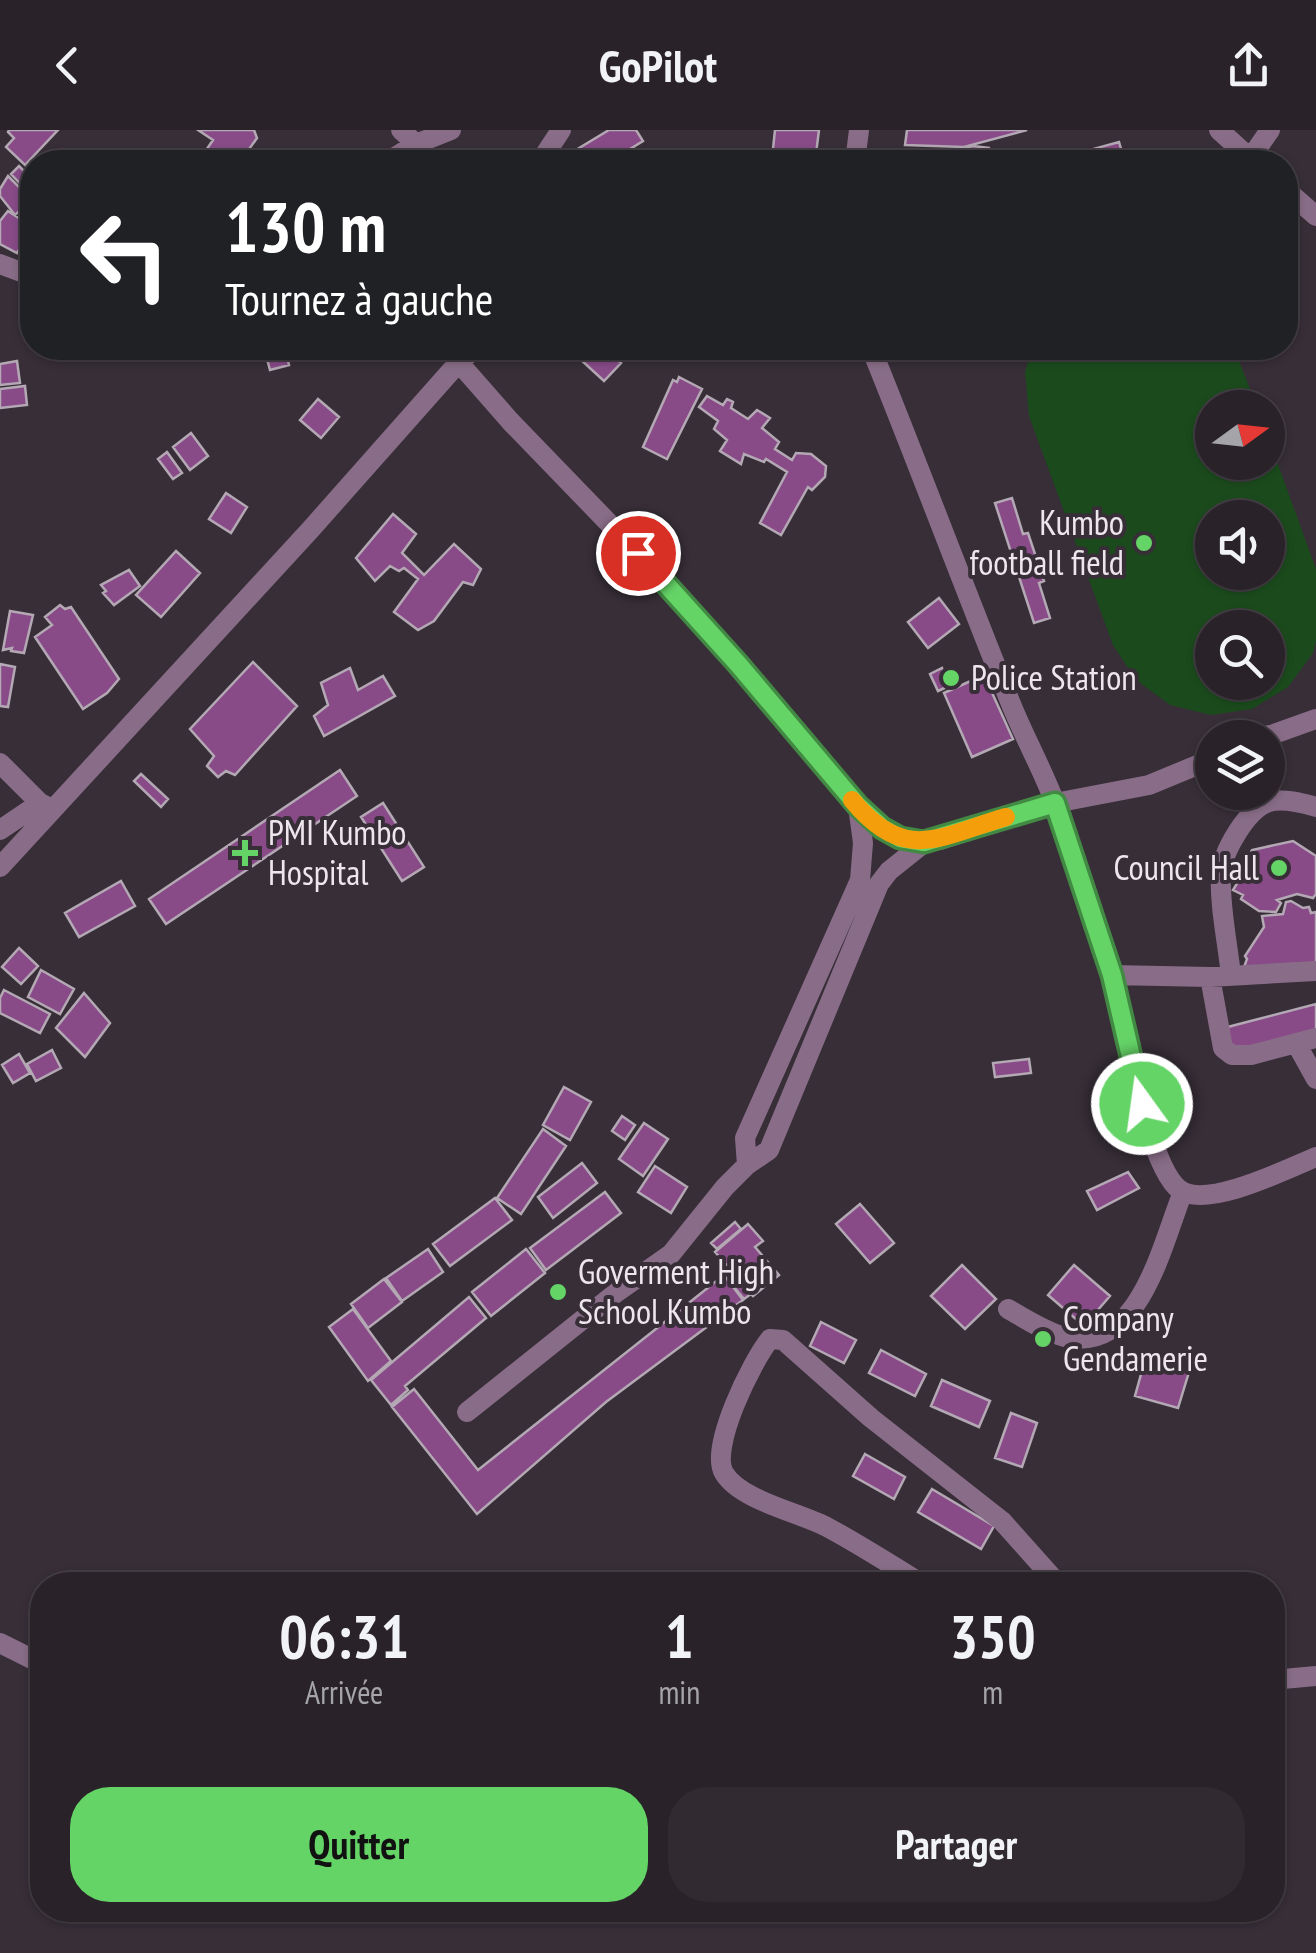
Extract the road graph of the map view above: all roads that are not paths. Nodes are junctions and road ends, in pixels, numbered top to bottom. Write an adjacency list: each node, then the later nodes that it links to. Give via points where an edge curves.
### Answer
1 (451, 130): 3 (street)
2 (1219, 130): 4 (street)
3 (409, 137)
4 (1240, 150)
5 (448, 360): 14 (street, via 312,529)
6 (456, 360): 15 (street, via 657,573)
7 (875, 360): 13 (street)
8 (1316, 719): 9 (street)
9 (1285, 730)
10 (0, 763): 14 (street)
11 (1195, 766): 13 (street, via 1149,785)
12 (1285, 802): 16 (street)
13 (1055, 803): 19 (street); 22 (street)
14 (46, 806): 18 (street); 20 (street)
15 (858, 806): 19 (street, via 900,838); 27 (street, via 860,880 745,1138)
16 (1316, 807)
17 (1256, 810): 23 (street, via 1221,871)
18 (0, 830)
19 (924, 842): 27 (street, via 880,884 769,1150)
20 (0, 867)
21 (1316, 971): 23 (street)
22 (1112, 975): 23 (street); 28 (street, via 1142,1104 1162,1165)
23 (1221, 977): 24 (street, via 1224,1048 1232,1055)
24 (1306, 1041): 25 (street)
25 (1316, 1079)
26 (1316, 1157): 28 (street, via 1241,1187)
27 (747, 1165): 30 (street, via 672,1254)
28 (1182, 1192): 29 (street, via 1144,1291 1110,1331 1064,1337)
29 (1008, 1310)
30 (467, 1412)
31 (902, 1572): 32 (street, via 823,1525 740,1490 726,1476 720,1446 770,1340 783,1340 1002,1521)
32 (1047, 1572)
33 (0, 1643): 34 (street)
34 (30, 1658)
35 (1316, 1676): 36 (street)
36 (1285, 1679)

